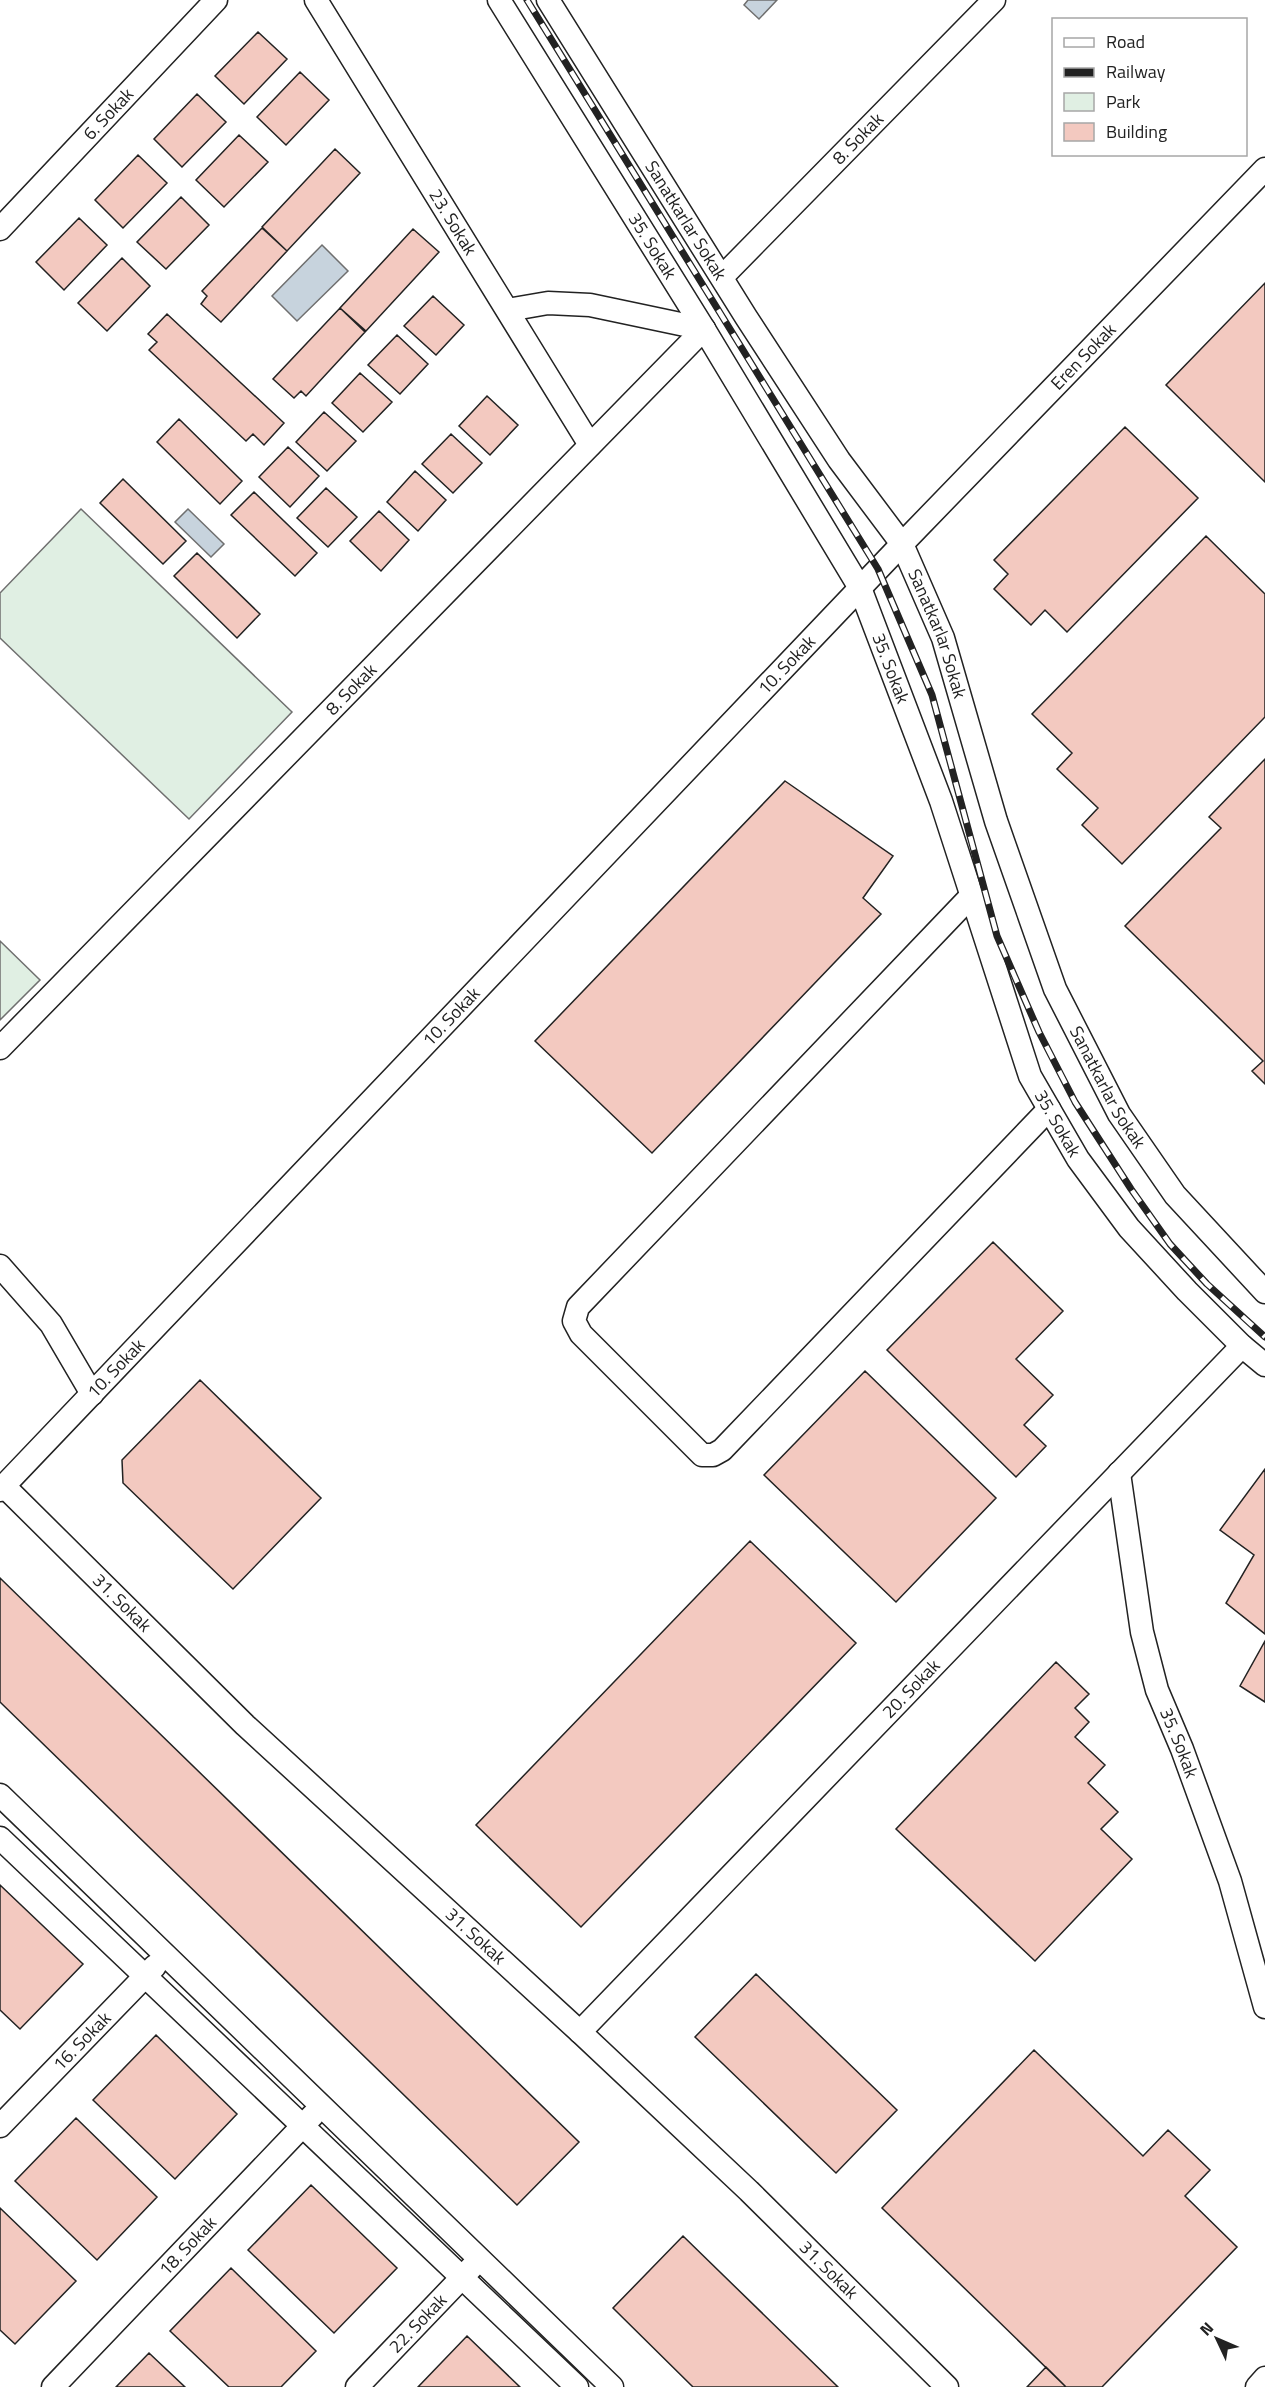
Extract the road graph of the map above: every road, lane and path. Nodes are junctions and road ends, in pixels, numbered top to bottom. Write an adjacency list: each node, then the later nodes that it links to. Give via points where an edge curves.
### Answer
1 (216, 0): 7 (street, 6. Sokak)
2 (316, 0): 9 (street, 23. Sokak)
3 (499, 0): 10 (street, 35. Sokak)
4 (548, 0): 8 (street, Sanatkarlar Sokak)
5 (994, 0): 8 (street, 8. Sokak)
6 (1265, 169): 12 (street, Eren Sokak)
7 (0, 228)
8 (722, 277): 12 (street, Sanatkarlar Sokak, via 839,460)
9 (508, 310): 10 (street, via 549,303 590,305); 11 (street, 23. Sokak)
10 (704, 329): 11 (street, 8. Sokak); 13 (street, 35. Sokak)
11 (590, 445): 15 (street, 8. Sokak)
12 (902, 544): 13 (street, 10. Sokak); 18 (street, Sanatkarlar Sokak, via 943,638 996,821 1055,989 1119,1114 1175,1195)
13 (860, 588): 14 (street, 35. Sokak, via 941,801); 21 (street, 10. Sokak)
14 (972, 895): 16 (street, 35. Sokak, via 1030,1076); 16 (street, via 578,1307 574,1321 581,1334 702,1455 713,1455)
15 (0, 1048)
16 (1049, 1109): 19 (street, 35. Sokak, via 1078,1159 1129,1228)
17 (0, 1266): 21 (street, via 51,1324)
18 (1265, 1292)
19 (1242, 1346): 20 (street, 35. Sokak); 22 (street, 20. Sokak)
20 (1265, 1365)
21 (92, 1394): 23 (street, 10. Sokak)
22 (1119, 1473): 28 (street, 35. Sokak, via 1142,1632 1157,1690 1230,1881); 29 (street, 20. Sokak)
23 (2, 1488): 29 (street, 31. Sokak, via 244,1725)
24 (0, 1796): 26 (street)
25 (0, 1838): 27 (street)
26 (165, 1957): 27 (street, 16. Sokak); 30 (street)
27 (145, 1976): 31 (street, 16. Sokak); 32 (street)
28 (1265, 2007)
29 (580, 2032): 40 (street, 31. Sokak)
30 (321, 2106): 32 (street, 18. Sokak); 33 (street)
31 (0, 2126)
32 (302, 2126): 34 (street); 36 (street, 18. Sokak)
33 (479, 2260): 34 (street, 22. Sokak); 39 (street)
34 (462, 2278): 37 (street, 22. Sokak); 38 (street)
35 (1265, 2378): 41 (street)
36 (53, 2387)
37 (357, 2387)
38 (577, 2387)
39 (612, 2387)
40 (947, 2387)
41 (1257, 2387)

